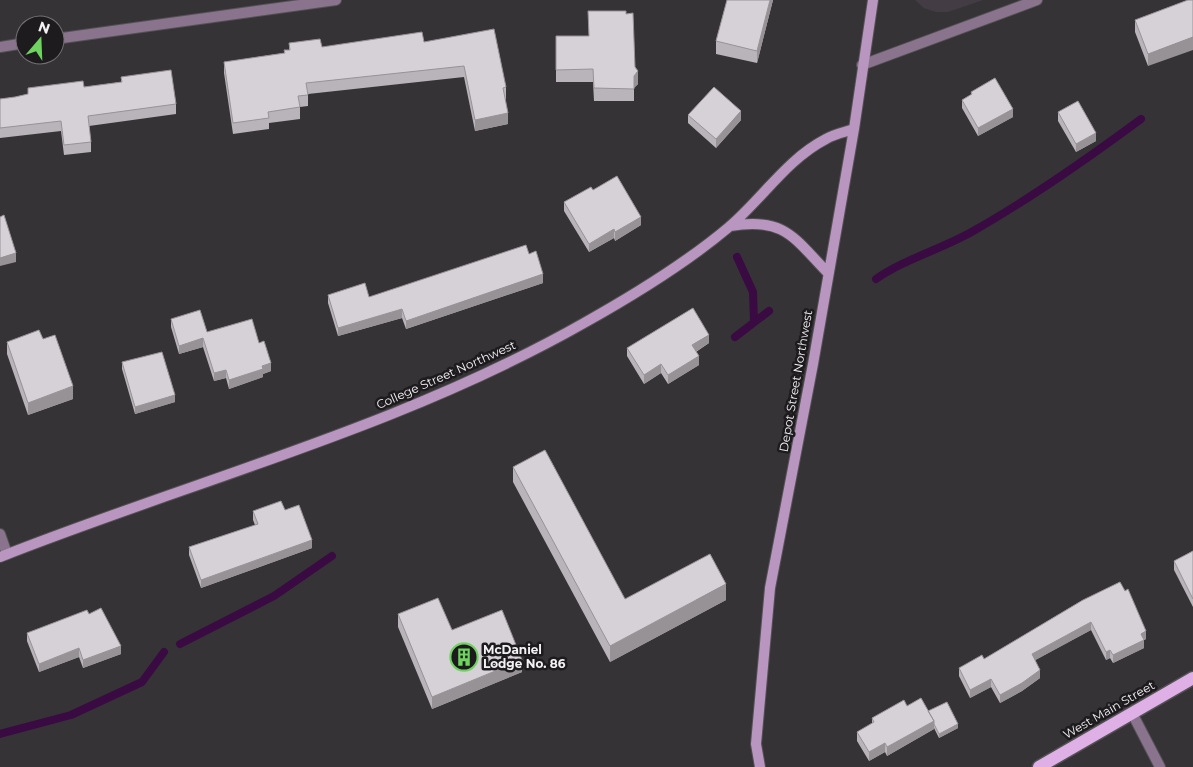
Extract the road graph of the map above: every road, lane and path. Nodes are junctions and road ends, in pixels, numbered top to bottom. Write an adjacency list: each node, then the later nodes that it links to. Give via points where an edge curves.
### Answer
1 (336, 0): 4 (street)
2 (873, 0): 7 (street, Depot Street Northwest)
3 (1037, 0): 7 (street)
4 (65, 38)
5 (15, 45): 6 (street)
6 (0, 47)
7 (862, 65): 8 (street, Depot Street Northwest)
8 (854, 129): 9 (street, College Street Northwest, via 826,138 796,161); 10 (street, Depot Street Northwest)
9 (730, 226): 10 (street, via 753,222 779,228 790,234); 12 (street, College Street Northwest, via 642,289 527,354 359,426)
10 (828, 273): 15 (street, Depot Street Northwest, via 770,588 756,744)
11 (0, 534): 12 (street)
12 (3, 556)
13 (1193, 678): 14 (main road, West Main Street)
14 (1132, 713): 16 (main road, West Main Street); 17 (street)
15 (760, 767)
16 (1039, 767)
17 (1160, 767)

